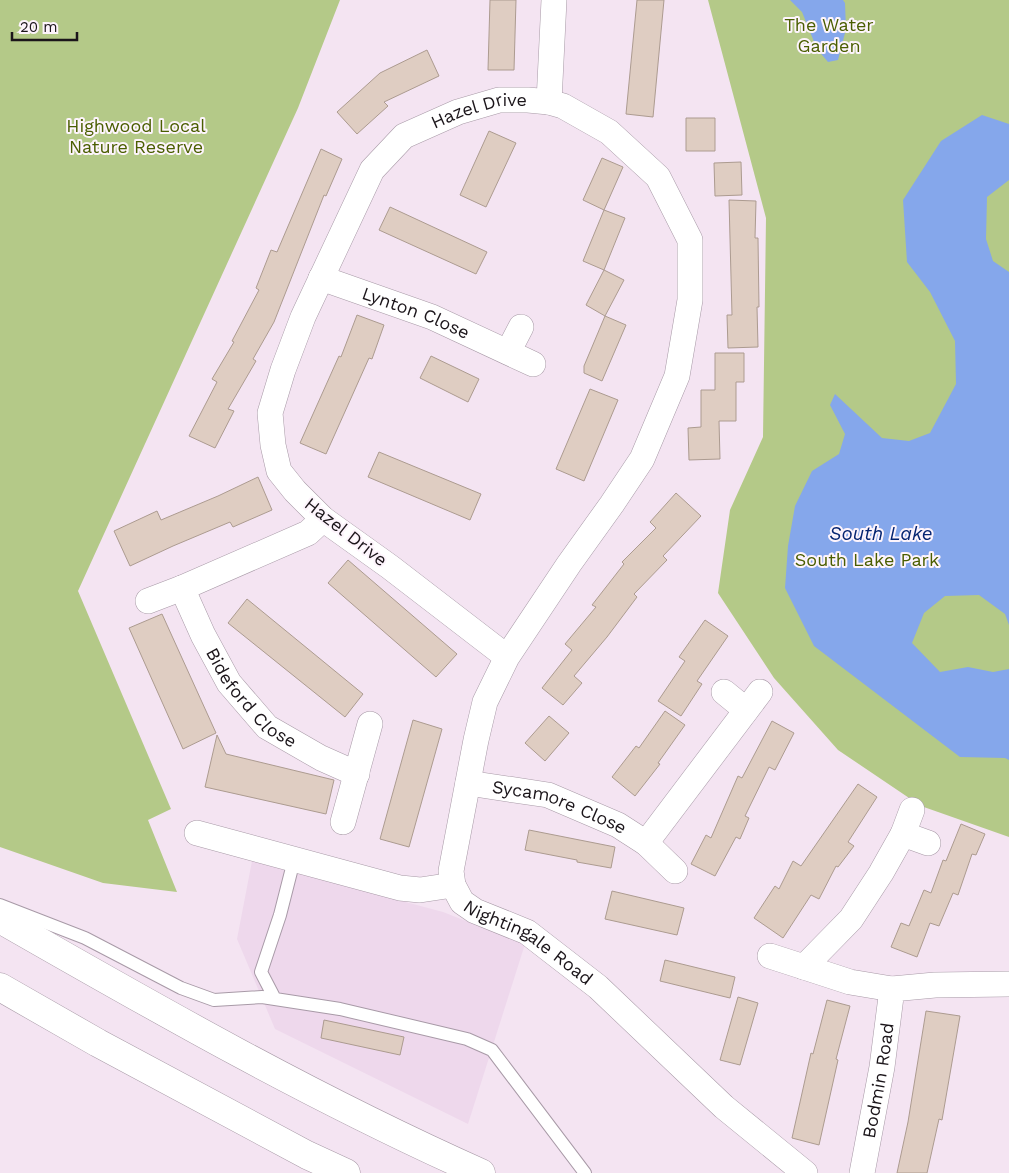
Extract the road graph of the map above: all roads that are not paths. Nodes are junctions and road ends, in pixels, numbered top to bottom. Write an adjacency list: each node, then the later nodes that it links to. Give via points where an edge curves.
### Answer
1 (554, 0): 2 (street)
2 (549, 102): 3 (street, Hazel Drive, via 499,100 458,112 404,136 372,170); 10 (street, Hazel Drive, via 609,132 658,176 690,240 690,300 677,376 642,459)
3 (321, 278): 5 (street, Lynton Close, via 432,317); 7 (street, Hazel Drive, via 283,370 270,414 279,471)
4 (520, 327): 5 (street)
5 (508, 352): 6 (street, Lynton Close)
6 (533, 364)
7 (323, 519): 8 (street, via 308,533); 10 (street, Hazel Drive)
8 (182, 588): 9 (street); 13 (street, Bideford Close, via 229,683 267,727 320,758)
9 (148, 600)
10 (506, 657): 14 (street, Hazel Drive, via 485,702)
11 (724, 692): 19 (street, Sycamore Close, via 753,701)
12 (370, 724): 13 (street)
13 (357, 774): 16 (street)
14 (468, 783): 19 (street, Sycamore Close, via 548,795 618,825); 23 (street, Hazel Drive, via 451,871)
15 (912, 810): 18 (street)
16 (343, 822)
17 (197, 833): 21 (street, Nightingale Road)
18 (903, 834): 20 (street); 27 (street, via 850,919)
19 (646, 842): 22 (street, Sycamore Close)
20 (928, 843)
21 (294, 860): 23 (street, Nightingale Road, via 400,888 420,890); 31 (lane, via 261,972)
22 (675, 871)
23 (453, 885): 35 (street, Nightingale Road, via 462,902 475,911 527,932 598,987 724,1107)
24 (0, 905): 31 (lane, via 85,938 181,988 214,1000)
25 (0, 919): 33 (main road, via 272,1071 365,1120)
26 (770, 956): 27 (street)
27 (804, 967): 30 (street, via 850,982)
28 (1009, 984): 30 (street, via 935,984)
29 (0, 987): 32 (main road, via 307,1155)
30 (892, 989): 36 (street, Bodmin Road, via 882,1067)
31 (275, 999): 34 (lane, via 340,1009 467,1039 492,1050)
32 (346, 1173)
33 (481, 1173)
34 (585, 1173)
35 (805, 1173)
36 (862, 1173)

